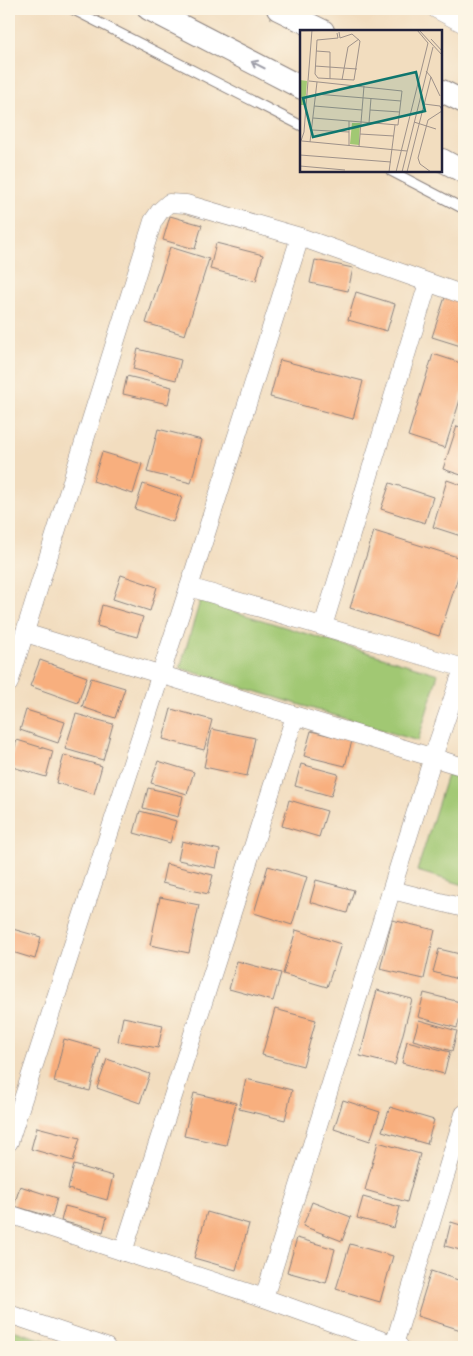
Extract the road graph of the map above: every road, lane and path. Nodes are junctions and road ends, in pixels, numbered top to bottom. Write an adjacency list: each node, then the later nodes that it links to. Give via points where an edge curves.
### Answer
1 (72, 9): 10 (lane)
2 (149, 9): 7 (street, one-way to 2)
3 (278, 9): 6 (street)
4 (436, 9): 5 (street)
5 (464, 24)
6 (321, 30)
7 (300, 87)
8 (443, 92): 9 (street)
9 (464, 102)
10 (300, 125)
11 (443, 161): 13 (street)
12 (393, 172): 14 (lane)
13 (464, 172)
14 (464, 209)
15 (300, 237): 16 (street); 18 (street); 20 (street, via 186,204 169,203 153,220)
16 (428, 283): 17 (street); 19 (street)
17 (464, 295)
18 (189, 587): 19 (street); 22 (street)
19 (323, 626): 21 (street)
20 (25, 633): 22 (street); 23 (street)
21 (464, 667): 25 (street)
22 (160, 674): 24 (street); 30 (street)
23 (9, 682)
24 (295, 716): 25 (street); 32 (street)
25 (432, 757): 26 (street); 27 (street)
26 (464, 767)
27 (392, 890): 28 (street); 33 (street)
28 (464, 908)
29 (464, 1114): 35 (street)
30 (9, 1142)
31 (9, 1214): 32 (street)
32 (123, 1252): 33 (street)
33 (264, 1298): 35 (street)
34 (9, 1314): 36 (street)
35 (397, 1346)
36 (106, 1347)

